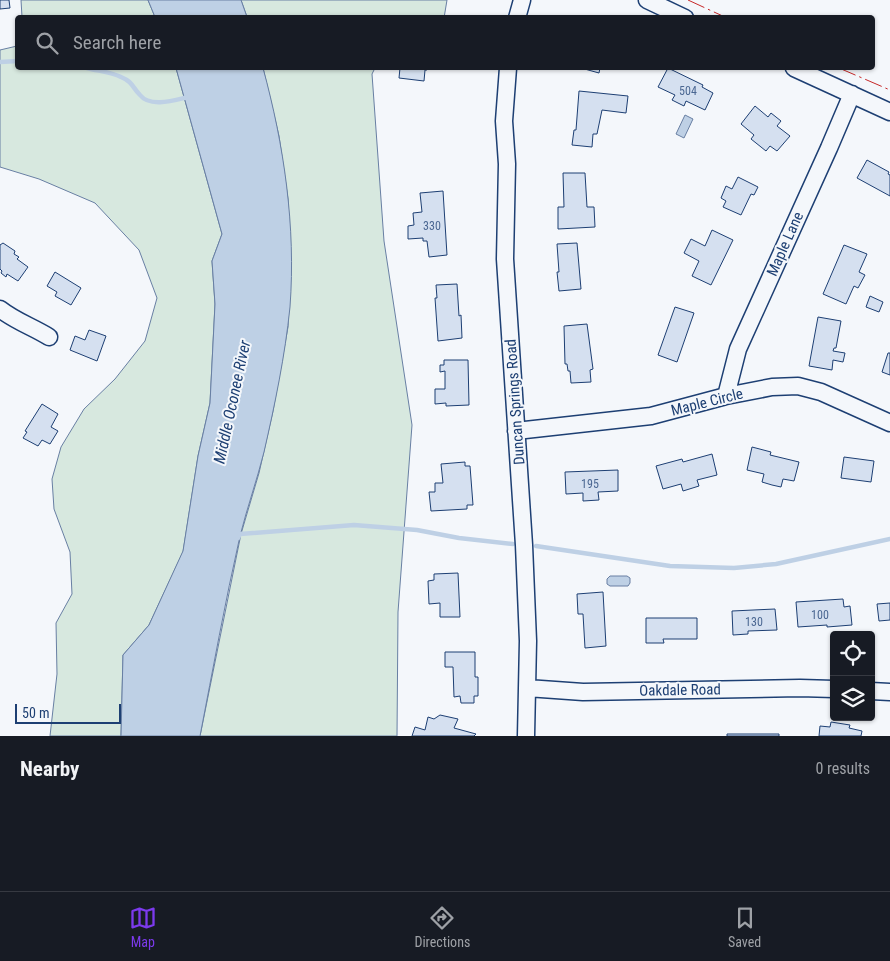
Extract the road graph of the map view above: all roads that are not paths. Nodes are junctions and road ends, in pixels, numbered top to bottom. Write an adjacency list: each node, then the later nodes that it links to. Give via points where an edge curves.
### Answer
1 (522, 0): 3 (street)
2 (647, 0): 4 (street)
3 (518, 15)
4 (680, 15)
5 (508, 70): 13 (street, Duncan Springs Road, via 504,121 507,164 505,259)
6 (798, 70): 7 (street)
7 (852, 94): 8 (street); 11 (street, Maple Lane, via 738,349)
8 (890, 112)
9 (0, 310): 10 (street)
10 (49, 337)
11 (726, 396): 12 (street, Maple Circle, via 772,387 798,386 821,392); 13 (street, Maple Circle, via 651,416)
12 (890, 424)
13 (516, 431): 14 (street, Duncan Springs Road, via 524,545)
14 (527, 688): 15 (street, Oakdale Road, via 583,692); 18 (street, Duncan Springs Road)
15 (830, 689)
16 (875, 691): 17 (street)
17 (890, 692)
18 (526, 736)

